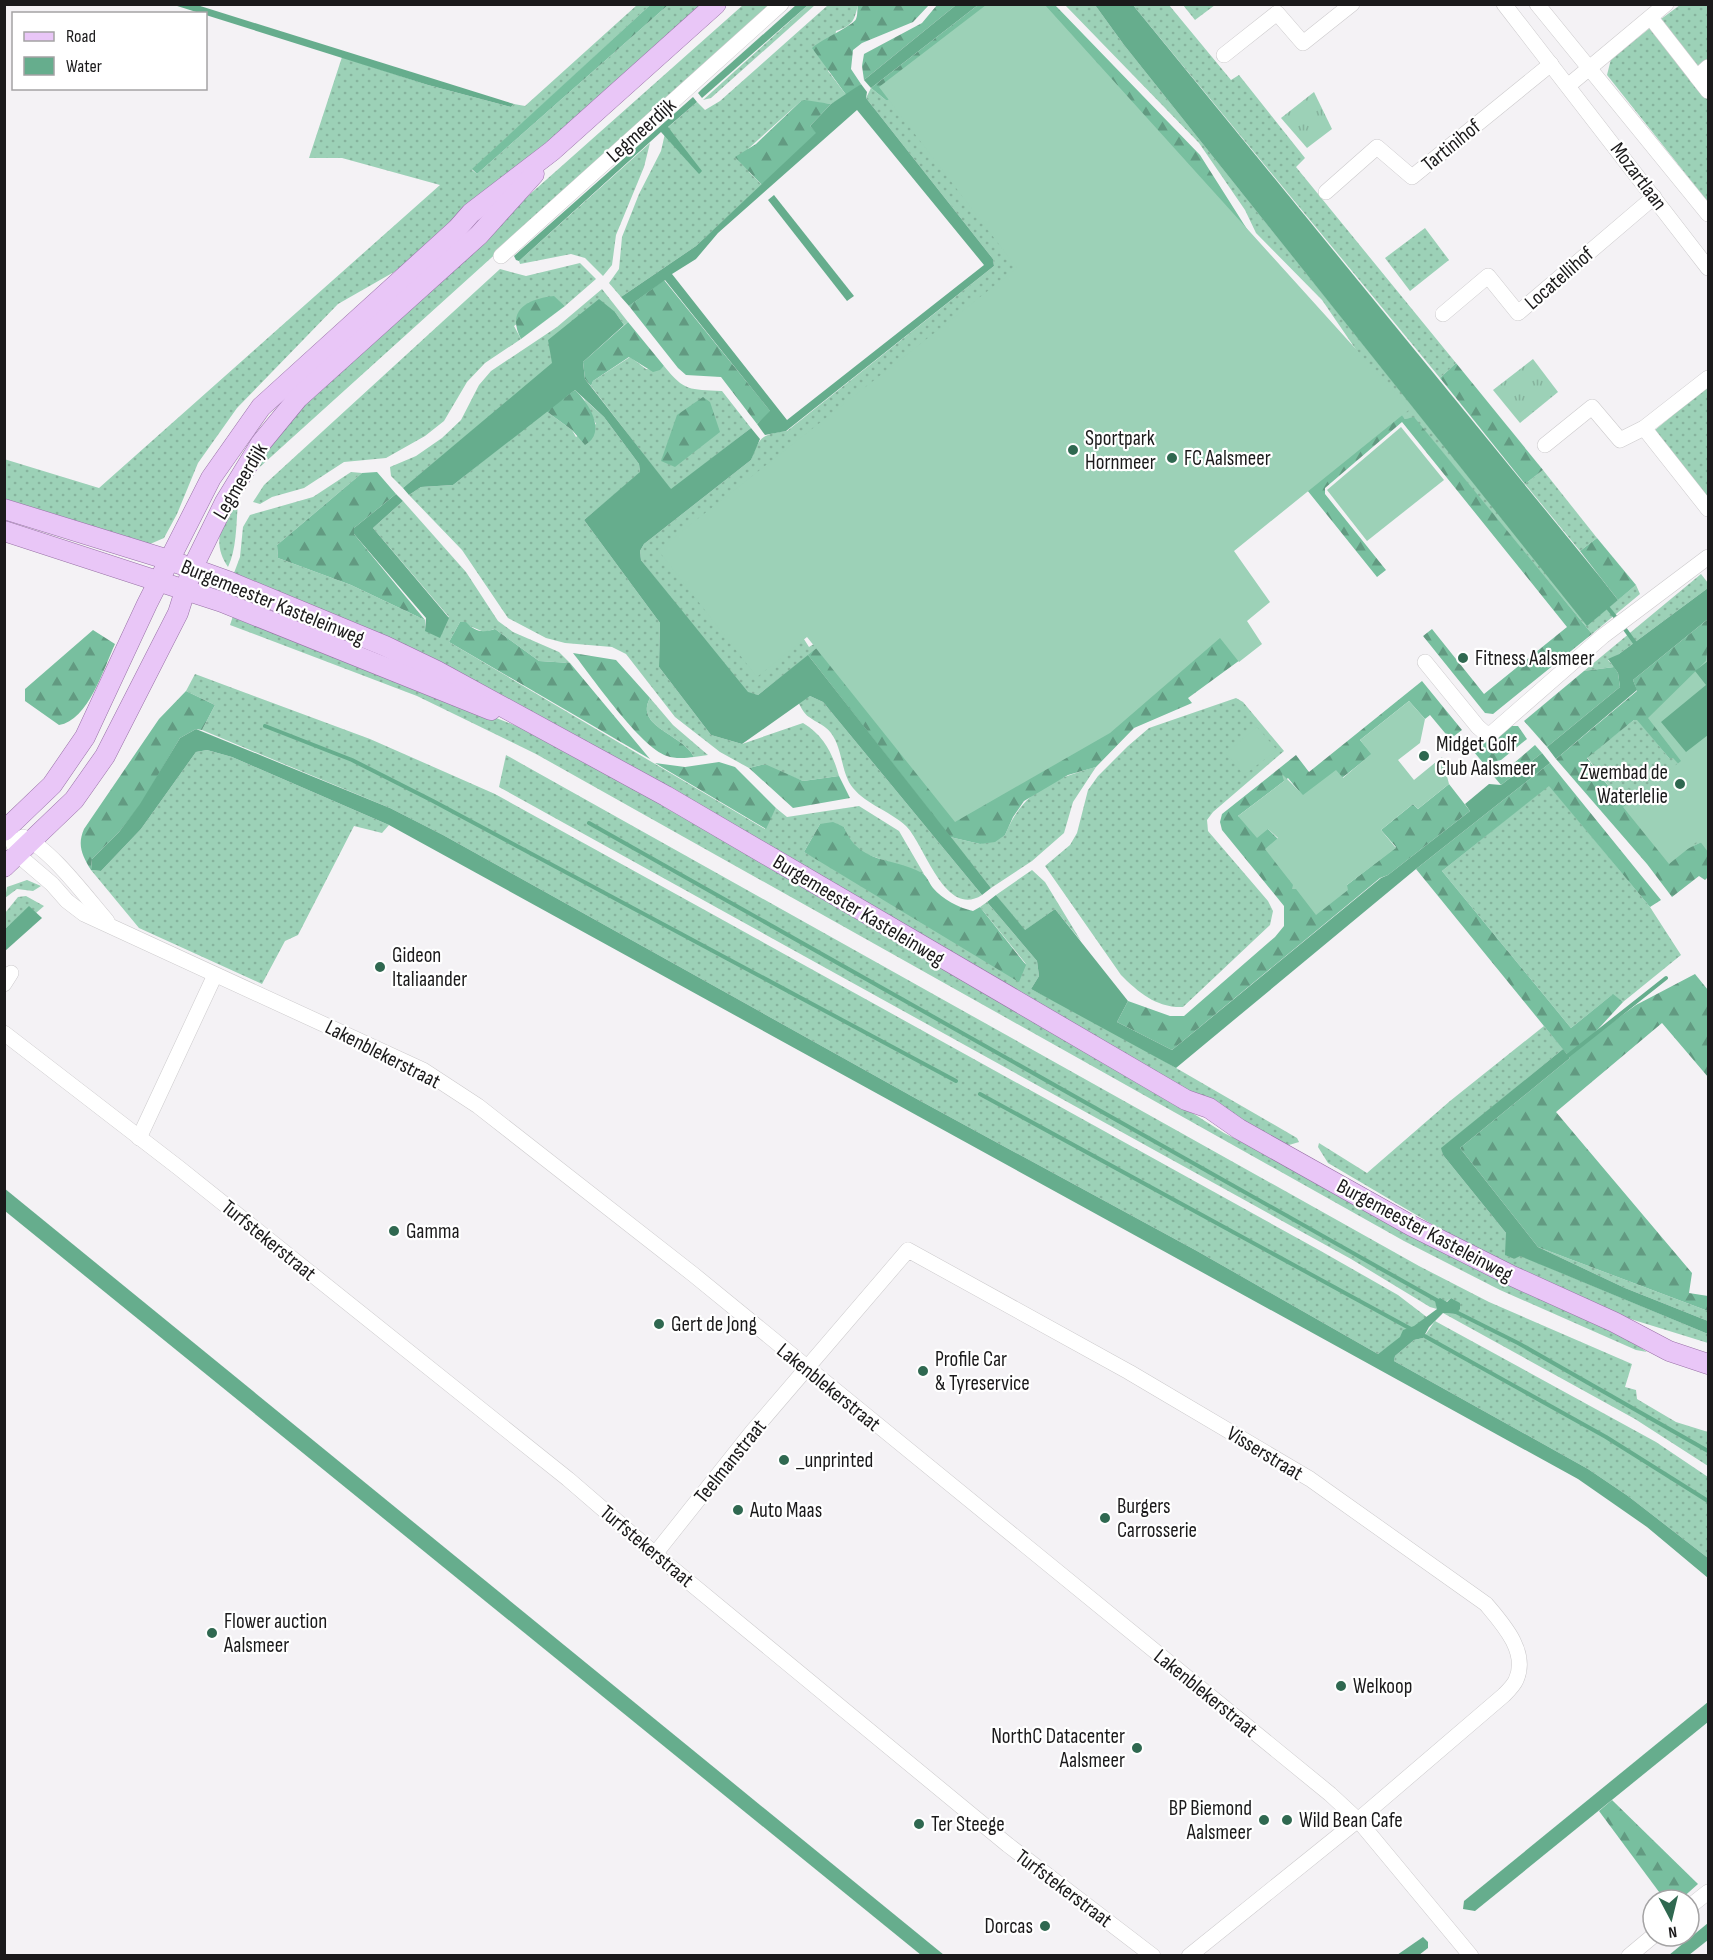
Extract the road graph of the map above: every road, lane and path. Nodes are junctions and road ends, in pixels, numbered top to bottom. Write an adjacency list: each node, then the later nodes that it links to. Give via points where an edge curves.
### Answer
1 (716, 4): 14 (main road, Legmeerdijk)
2 (781, 4): 18 (street, Legmeerdijk)
3 (1352, 4): 8 (street, via 1303,43 1277,13)
4 (1504, 4): 9 (street, Mozartlaan)
5 (1537, 4): 10 (street)
6 (1666, 4): 7 (street)
7 (1651, 18): 10 (street); 11 (street)
8 (1224, 55)
9 (1551, 64): 12 (street, Mozartlaan); 15 (street, Tartinihof, via 1412,177 1377,147)
10 (1590, 68): 12 (street); 17 (street)
11 (1703, 72): 13 (street)
12 (1569, 85): 16 (street, Mozartlaan)
13 (1708, 91)
14 (552, 151): 28 (main road, Legmeerdijk, via 471,213 261,407 211,478); 29 (main road, Legmeerdijk, via 479,235 298,398 261,443 225,502)
15 (1326, 192)
16 (1654, 196): 19 (street, Mozartlaan); 20 (street, Locatellihof, via 1518,314 1488,276)
17 (1708, 214)
18 (501, 256)
19 (1708, 268)
20 (1443, 314)
21 (1708, 378): 22 (street)
22 (1644, 428): 23 (street, via 1620,440 1592,407); 25 (street)
23 (1545, 445)
24 (4, 509): 28 (main road, Burgemeester Kasteleinweg)
25 (1708, 509)
26 (4, 531): 30 (main road, Burgemeester Kasteleinweg)
27 (1708, 557): 32 (street, via 1603,636 1492,733 1478,728)
28 (169, 560): 29 (main road, Burgemeester Kasteleinweg); 30 (main road, Legmeerdijk)
29 (192, 569): 31 (main road, Legmeerdijk); 33 (main road, Burgemeester Kasteleinweg, via 385,646)
30 (158, 580): 31 (main road, Burgemeester Kasteleinweg); 34 (main road, Legmeerdijk, via 85,737 52,785)
31 (185, 590): 33 (main road, Burgemeester Kasteleinweg, via 471,704); 35 (main road, Legmeerdijk, via 178,613 105,756 74,800)
32 (1425, 662)
33 (531, 722): 41 (main road, Burgemeester Kasteleinweg, via 1412,1226)
34 (5, 829): 35 (street); 36 (street)
35 (33, 841): 36 (main road, Legmeerdijk); 37 (street, Lakenblekerstraat)
36 (11, 861): 37 (street, Lakenblekerstraat, via 52,884 84,914)
37 (111, 925): 38 (street, Lakenblekerstraat)
38 (215, 975): 40 (street); 44 (street, Lakenblekerstraat, via 423,1070 469,1100)
39 (4, 1033): 40 (street, Turfstekerstraat)
40 (139, 1138): 45 (street, Turfstekerstraat, via 568,1479)
41 (1614, 1322): 42 (main road, Burgemeester Kasteleinweg); 43 (main road, Burgemeester Kasteleinweg, via 1669,1351)
42 (1708, 1352)
43 (1708, 1364)
44 (807, 1368): 45 (street, Teelmanstraat); 46 (street, Lakenblekerstraat); 46 (street, Visserstraat, via 908,1250 1129,1372 1310,1479 1486,1604 1506,1626 1515,1644 1519,1666 1516,1680 1504,1695)
45 (654, 1554): 48 (street, Turfstekerstraat, via 1008,1845)
46 (1358, 1820): 49 (street); 50 (street, Lakenblekerstraat)
47 (1641, 1946): 51 (street)
48 (1153, 1956)
49 (1189, 1956)
50 (1471, 1956)
51 (1629, 1956)

